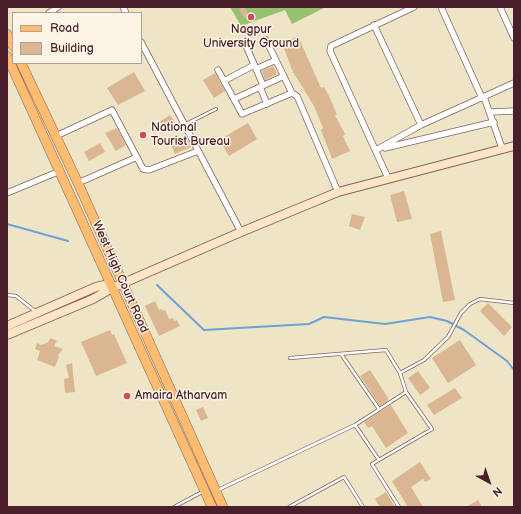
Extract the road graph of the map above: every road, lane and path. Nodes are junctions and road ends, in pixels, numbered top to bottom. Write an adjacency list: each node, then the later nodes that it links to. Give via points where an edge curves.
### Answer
1 (414, 7): 4 (street)
2 (441, 7): 19 (street)
3 (500, 7): 5 (street)
4 (374, 24): 27 (street); 31 (street, via 331,46 330,51)
5 (514, 38)
6 (266, 40): 10 (street)
7 (142, 44): 26 (street)
8 (246, 48): 12 (street)
9 (7, 56): 34 (main road, West High Court Road)
10 (276, 60): 12 (street); 14 (street)
11 (21, 64): 28 (main road, West High Court Road)
12 (255, 67): 15 (street); 17 (street)
13 (218, 70): 15 (street)
14 (284, 76): 17 (street); 18 (street)
15 (224, 81): 20 (street)
16 (514, 83): 19 (street)
17 (262, 86): 20 (street); 21 (street)
18 (292, 93): 21 (street); 37 (street, via 297,96)
19 (483, 97): 24 (street); 27 (street)
20 (234, 99): 21 (street, via 242,114)
21 (267, 104)
22 (216, 109): 26 (lane)
23 (514, 111): 24 (street)
24 (490, 112): 25 (street)
25 (494, 122): 30 (street); 31 (street)
26 (184, 125): 32 (street)
27 (421, 125): 31 (street)
28 (56, 136): 33 (street, via 112,110); 36 (main road, West High Court Road)
29 (514, 146): 30 (main road)
30 (502, 148): 35 (main road)
31 (378, 149): 35 (street)
32 (198, 151): 33 (street, via 149,170 143,169); 39 (street)
33 (137, 157): 36 (street)
34 (60, 171): 38 (street); 41 (main road, West High Court Road)
35 (388, 178): 37 (main road)
36 (78, 183): 40 (main road, West High Court Road)
37 (338, 192): 39 (main road)
38 (7, 193)
39 (241, 232): 40 (main road)
40 (124, 284): 41 (main road); 55 (main road, West High Court Road)
41 (112, 288): 44 (main road, via 104,284); 46 (main road, via 93,299); 54 (main road, West High Court Road)
42 (7, 295): 44 (lane, via 16,296)
43 (514, 303): 49 (lane, via 480,299 470,304 448,337 424,360)
44 (37, 313): 45 (main road)
45 (7, 326)
46 (7, 335)
47 (341, 353): 48 (lane); 49 (lane, via 386,350); 51 (lane)
48 (290, 358)
49 (400, 373): 50 (lane)
50 (406, 392): 51 (lane); 53 (lane, via 432,429)
51 (379, 409): 52 (lane)
52 (355, 425): 53 (lane); 55 (lane)
53 (379, 460): 61 (lane, via 372,464)
54 (204, 490): 56 (lane); 57 (main road, West High Court Road)
55 (216, 491): 58 (main road, West High Court Road)
56 (174, 507)
57 (212, 507)
58 (223, 507)
59 (289, 507): 60 (lane, via 344,477)
60 (363, 507)
61 (399, 507)

